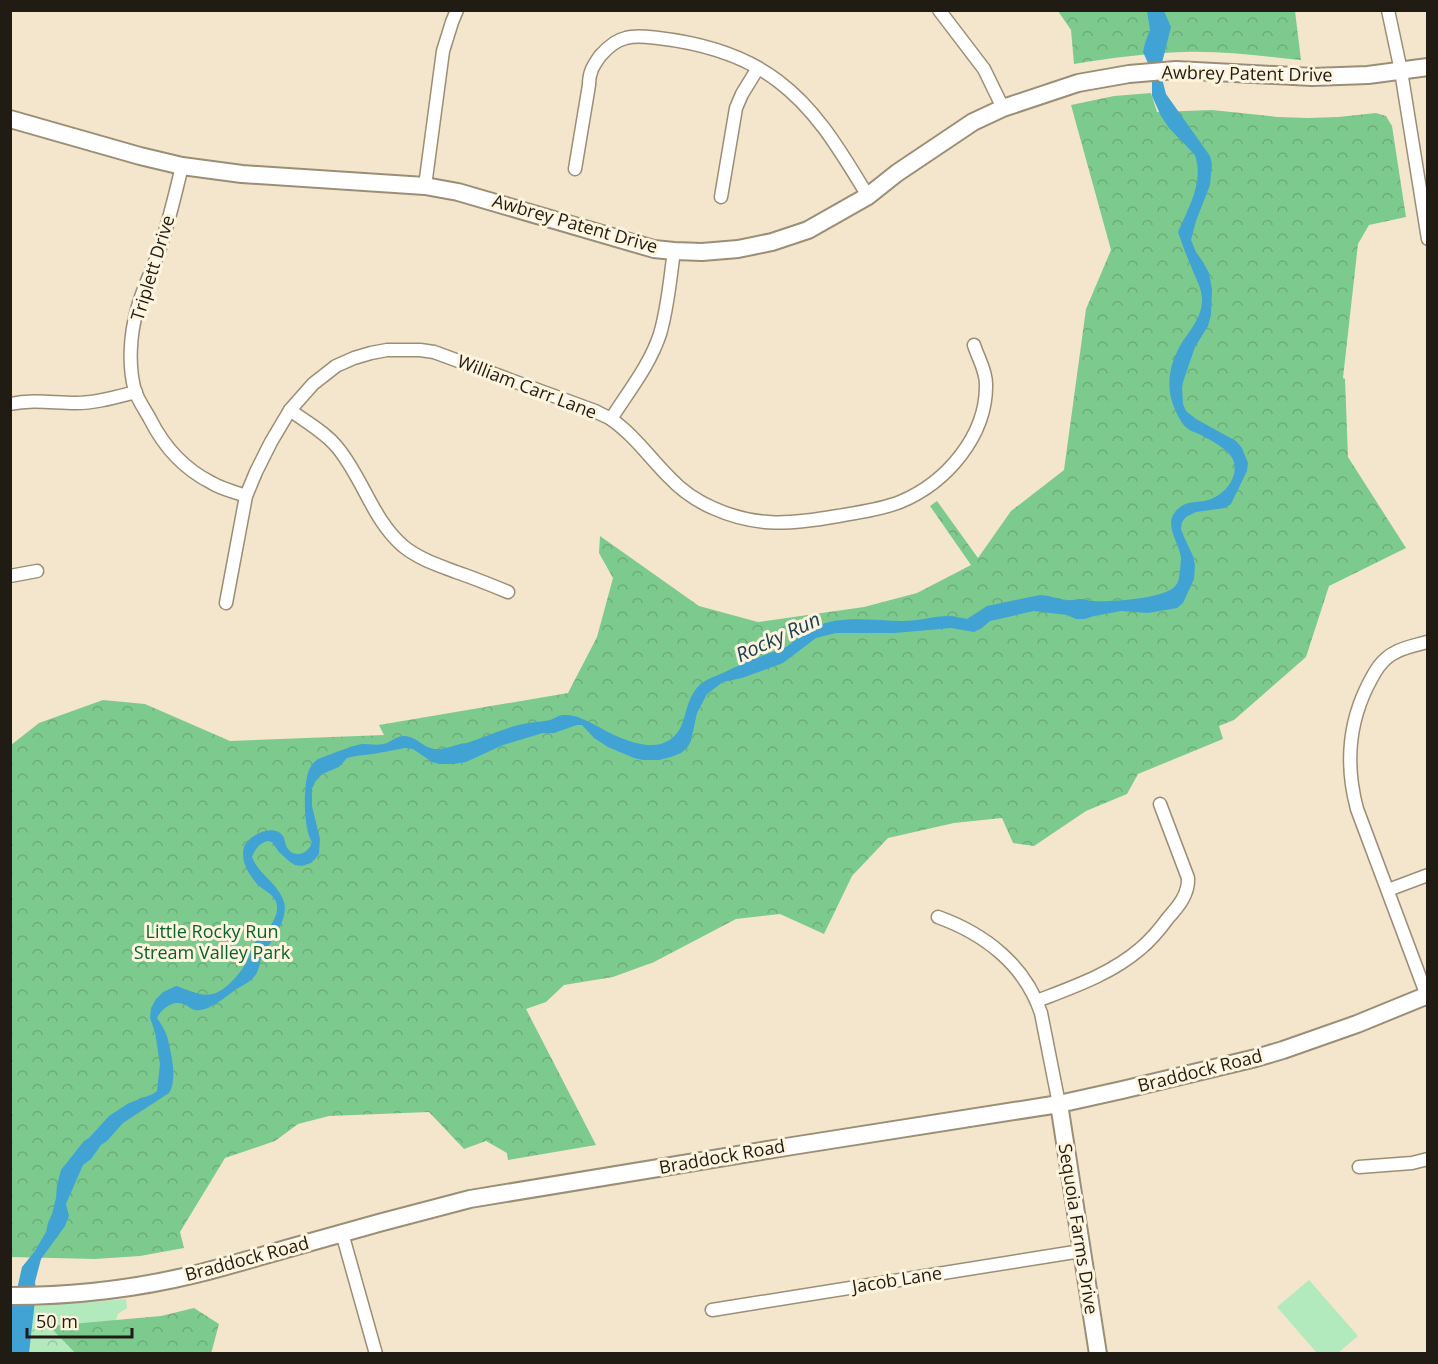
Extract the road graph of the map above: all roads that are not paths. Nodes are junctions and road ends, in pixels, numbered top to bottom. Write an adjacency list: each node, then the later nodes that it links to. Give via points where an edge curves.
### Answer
1 (457, 10): 11 (street, via 443,51)
2 (939, 10): 7 (street, via 984,69)
3 (1388, 10): 6 (street)
4 (1428, 67): 6 (street, Awbrey Patent Drive)
5 (758, 68): 10 (street, via 716,49 687,42 638,36 612,45 589,74); 12 (street, via 778,80 813,114); 13 (street, via 736,108)
6 (1401, 71): 7 (street, Awbrey Patent Drive, via 1312,77 1176,70 1129,74 1078,83); 14 (street)
7 (1003, 108): 12 (street, Awbrey Patent Drive, via 973,122)
8 (10, 119): 9 (street, Awbrey Patent Drive)
9 (182, 166): 11 (street, Awbrey Patent Drive, via 242,174); 17 (street, Triplett Drive, via 134,325 132,368)
10 (575, 169)
11 (425, 186): 15 (street, Awbrey Patent Drive, via 507,205 634,244)
12 (868, 196): 15 (street, Awbrey Patent Drive, via 808,230 772,242 738,249)
13 (721, 197)
14 (1428, 239)
15 (674, 251): 20 (street, via 659,336 644,368)
16 (974, 345): 20 (street, William Carr Lane, via 986,386 978,424 964,450 942,477 926,489 879,508 790,523 740,518 696,499 678,486)
17 (136, 392): 18 (street, via 87,403); 21 (street, Triplett Drive, via 171,452 214,484)
18 (10, 404)
19 (291, 410): 20 (street, William Carr Lane, via 312,384 336,366 370,353 405,349 434,352); 21 (street, William Carr Lane); 24 (street, via 338,447 379,518 403,545 426,560)
20 (611, 419)
21 (246, 496): 25 (street, William Carr Lane)
22 (37, 571): 23 (street)
23 (10, 576)
24 (508, 591)
25 (226, 603)
26 (1426, 642): 29 (street, via 1396,652 1378,666 1361,698 1352,729 1353,795)
27 (1160, 804): 32 (street, via 1188,878 1180,904 1142,948 1120,965)
28 (1428, 875): 29 (street)
29 (1388, 890): 31 (street)
30 (939, 917): 32 (street, via 995,946)
31 (1427, 995): 33 (street, Braddock Road, via 1358,1024 1256,1058)
32 (1037, 1001): 33 (street)
33 (1059, 1104): 36 (street, Braddock Road, via 470,1199); 37 (street, Sequoia Farms Drive)
34 (1428, 1159): 35 (street)
35 (1359, 1167)
36 (342, 1233): 38 (street, Braddock Road, via 170,1280 107,1291); 40 (street)
37 (1081, 1251): 39 (street, Jacob Lane); 41 (street, Sequoia Farms Drive)
38 (10, 1296)
39 (712, 1310)
40 (376, 1353)
41 (1098, 1353)

